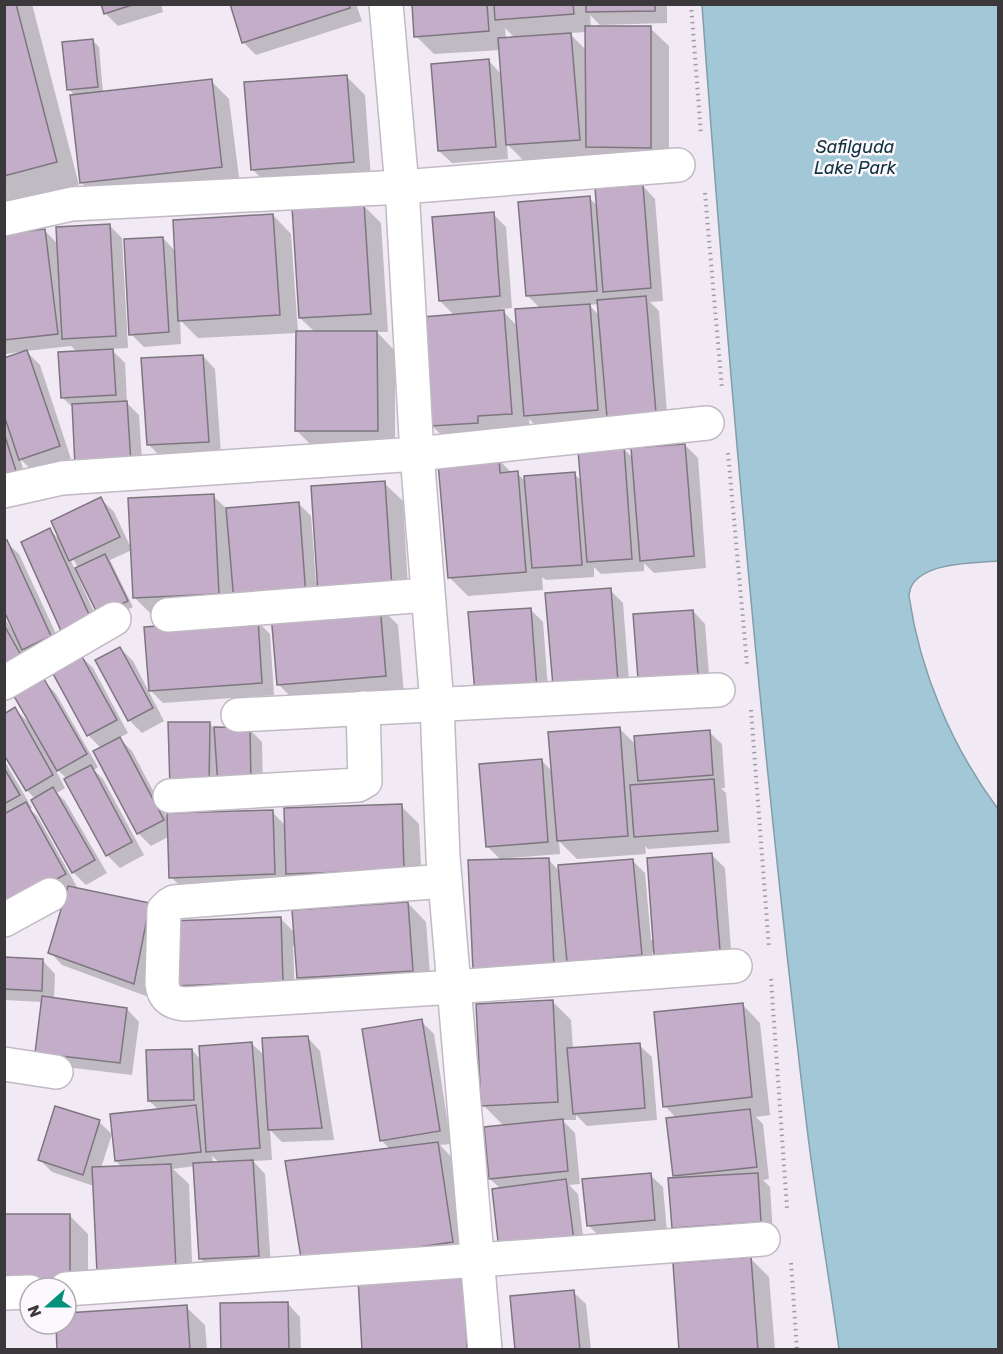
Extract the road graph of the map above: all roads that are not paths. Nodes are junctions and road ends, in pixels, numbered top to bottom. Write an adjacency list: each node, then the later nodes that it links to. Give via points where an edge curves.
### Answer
1 (386, 4): 3 (street)
2 (678, 165): 3 (street)
3 (402, 187): 4 (street, via 72,204); 6 (street)
4 (4, 219)
5 (707, 423): 6 (street)
6 (417, 454): 7 (street); 10 (street)
7 (62, 478): 8 (street); 9 (street)
8 (4, 491)
9 (4, 509)
10 (427, 595): 11 (street); 15 (street)
11 (168, 615)
12 (114, 619): 13 (street)
13 (4, 683)
14 (718, 690): 15 (street)
15 (436, 704): 16 (street); 19 (street)
16 (363, 708): 17 (street); 18 (street, via 365,781 358,785)
17 (238, 715)
18 (170, 796)
19 (445, 881): 23 (street); 23 (street, via 174,902 164,910 162,984 163,992 176,1004)
20 (50, 895): 21 (street)
21 (4, 920)
22 (735, 966): 23 (street)
23 (453, 987): 27 (street)
24 (4, 1064): 25 (street)
25 (56, 1072)
26 (763, 1239): 27 (street)
27 (478, 1260): 28 (street); 29 (street)
28 (78, 1288)
29 (485, 1350)

